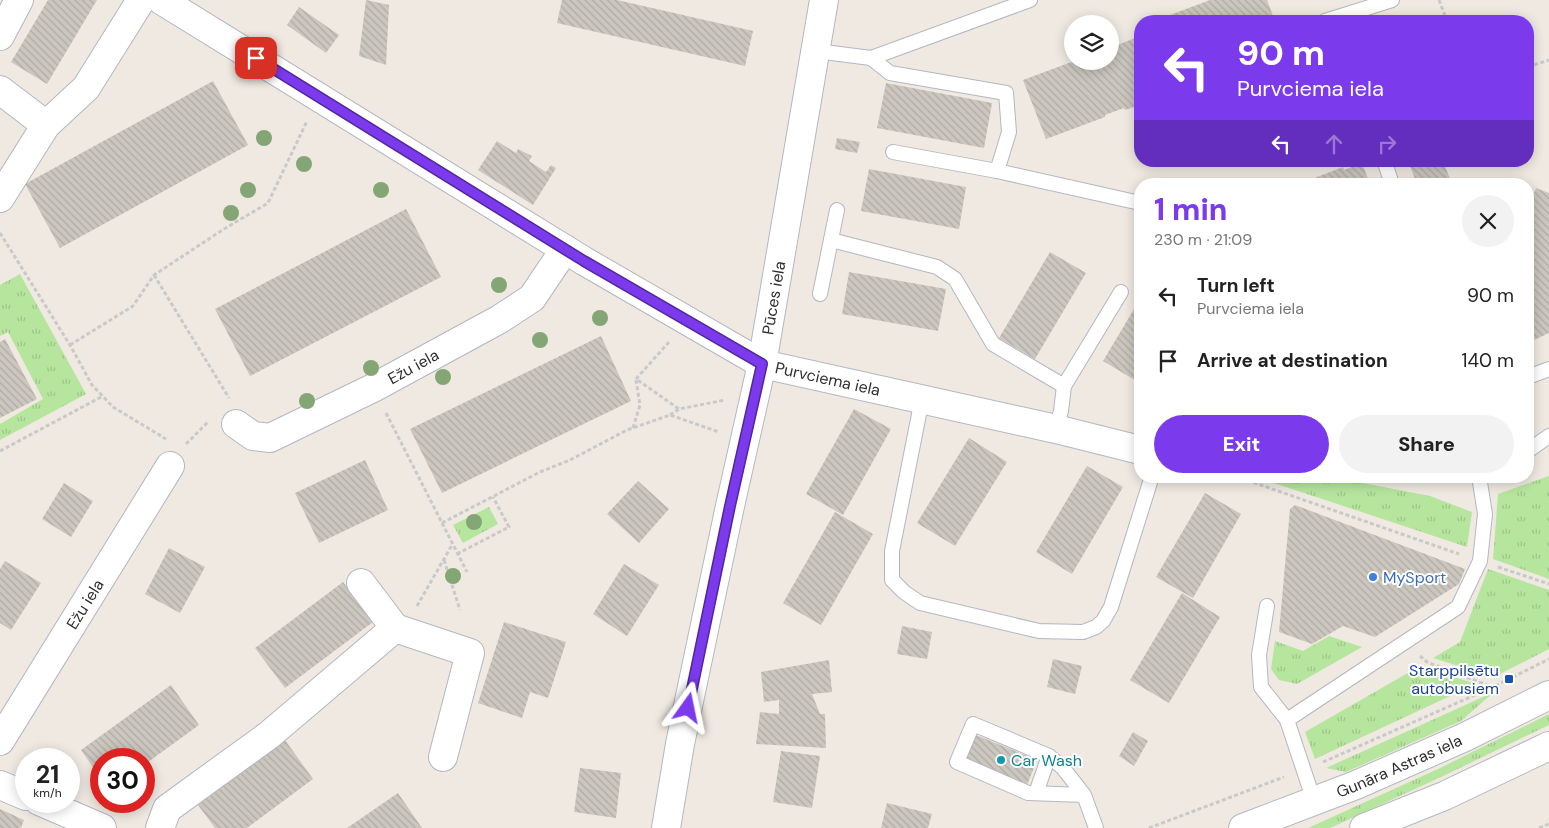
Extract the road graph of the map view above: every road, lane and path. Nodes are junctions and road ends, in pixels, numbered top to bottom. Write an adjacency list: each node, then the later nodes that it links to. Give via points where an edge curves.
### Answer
1 (19, 0): 10 (street)
2 (142, 0): 17 (street, via 86,88)
3 (161, 0): 16 (street, Purvciema iela)
4 (824, 0): 11 (street, Pūces iela)
5 (1030, 0): 12 (lane)
6 (1392, 0): 8 (lane)
7 (1439, 0): 9 (path)
8 (1344, 15)
9 (1445, 15)
10 (0, 36)
11 (816, 51): 12 (lane); 31 (street, Pūces iela)
12 (872, 58): 19 (lane, via 890,73 1006,93 1009,132)
13 (1549, 60): 14 (path)
14 (1534, 65)
15 (0, 90): 17 (street)
16 (319, 97): 25 (street, Purvciema iela); 26 (path, via 268,203)
17 (46, 125): 20 (street)
18 (893, 152): 19 (lane)
19 (997, 172): 21 (lane)
20 (4, 182)
21 (1134, 202)
22 (837, 210): 24 (lane)
23 (0, 233): 30 (path)
24 (831, 240): 28 (lane); 35 (lane, via 937,267 955,279 993,344)
25 (565, 249): 31 (street, Purvciema iela); 36 (street, Ežu iela, via 532,298 500,319)
26 (154, 275): 30 (path, via 133,306); 44 (path)
27 (1121, 292): 35 (lane)
28 (820, 294)
29 (672, 339): 34 (path)
30 (70, 345): 37 (path, via 92,385)
31 (762, 364): 38 (street, Purvciema iela); 85 (street, Pūces iela, via 684,725)
32 (1549, 369): 33 (lane)
33 (1534, 375)
34 (636, 379): 40 (path); 42 (path, via 640,405)
35 (1064, 386): 43 (lane)
36 (373, 388): 44 (street, Ežu iela, via 270,438); 55 (path)
37 (103, 396): 49 (path); 50 (path)
38 (922, 399): 43 (street, Purvciema iela); 51 (lane, via 892,551 892,580 920,603 1039,631 1083,632 1096,627 1111,607)
39 (727, 400): 40 (path)
40 (680, 408): 41 (path)
41 (670, 415): 42 (path); 45 (path)
42 (633, 428): 54 (path)
43 (1056, 429): 48 (street, Purvciema iela)
44 (244, 430): 50 (path, via 209,421)
45 (720, 432)
46 (1549, 436): 47 (lane)
47 (1534, 447)
48 (1134, 448)
49 (0, 451)
50 (175, 457): 71 (street, Ežu iela)
51 (1150, 483)
52 (1256, 483): 59 (path)
53 (1480, 483): 59 (lane, via 1485,514)
54 (493, 497): 55 (path); 57 (path, via 509,527)
55 (442, 523): 56 (path)
56 (453, 544): 57 (path); 58 (path)
57 (458, 554): 60 (path)
58 (444, 559): 64 (path); 65 (path)
59 (1480, 561): 62 (path); 66 (lane, via 1458,607)
60 (467, 572)
61 (361, 583): 65 (street)
62 (1549, 584)
63 (1267, 606): 70 (lane, via 1259,655 1261,687)
64 (460, 610)
65 (399, 629): 74 (street, via 470,653); 84 (street, via 269,735 167,810)
66 (1404, 642): 68 (path, via 1426,662); 70 (lane)
67 (1549, 659): 68 (path)
68 (1492, 687): 75 (path)
69 (1549, 695): 80 (street, Gunāra Astras iela, via 1465,737)
70 (1288, 720): 75 (lane)
71 (0, 741)
72 (1549, 746): 89 (street)
73 (1049, 756): 78 (lane); 78 (lane, via 973,724 957,762 1028,793); 79 (lane)
74 (443, 757)
75 (1304, 770): 80 (lane); 87 (path)
76 (0, 784): 77 (street)
77 (15, 791)
78 (1036, 793): 79 (lane)
79 (1084, 795): 86 (lane)
80 (1314, 801): 88 (street, Gunāra Astras iela)
81 (67, 813): 83 (street)
82 (1549, 824): 90 (path)
83 (102, 828)
84 (160, 828)
85 (666, 828)
86 (1096, 828)
87 (1149, 828)
88 (1243, 828)
89 (1367, 828)
90 (1539, 828)

